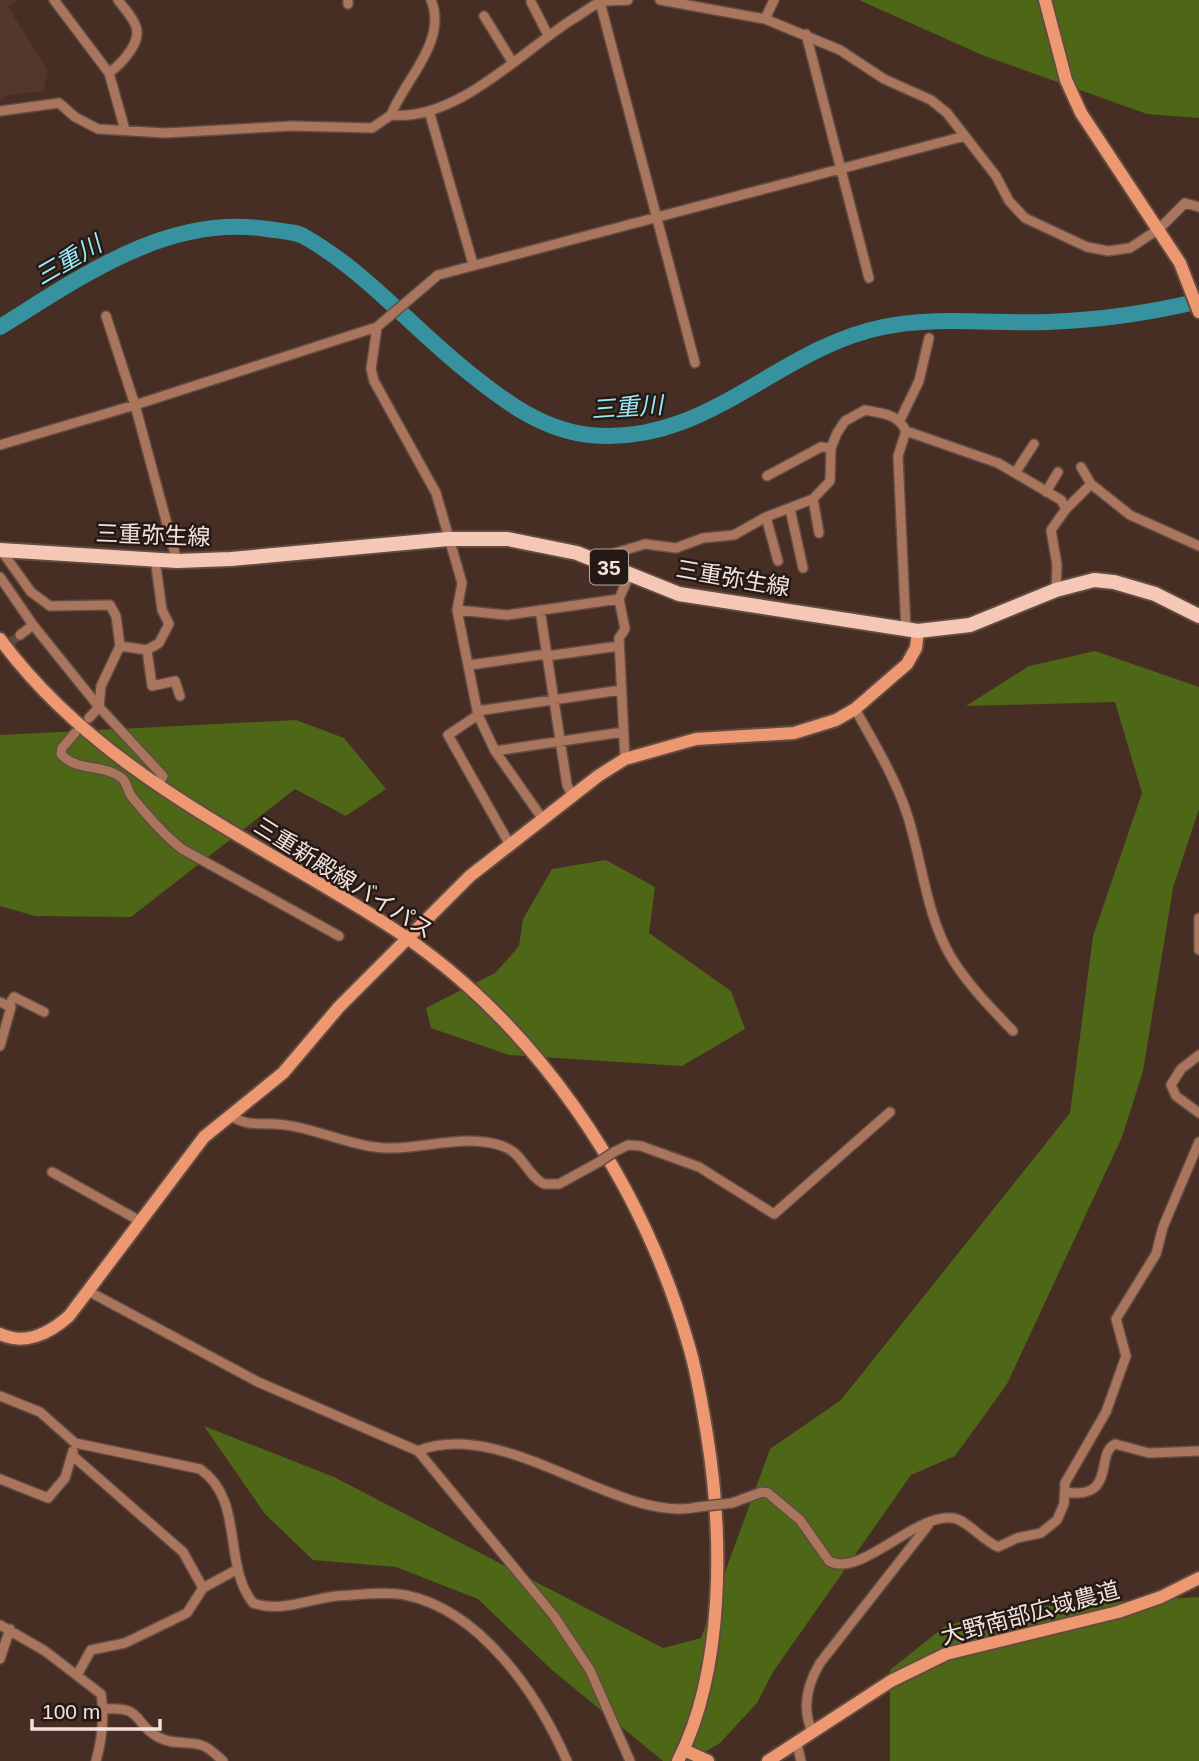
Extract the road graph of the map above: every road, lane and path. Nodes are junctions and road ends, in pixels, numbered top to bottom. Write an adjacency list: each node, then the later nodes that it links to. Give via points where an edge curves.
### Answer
1 (54, 0): 16 (street)
2 (118, 0): 16 (street, via 137,32 128,56)
3 (431, 0): 19 (street, via 436,12 429,48)
4 (628, 0): 8 (street)
5 (660, 0): 9 (street)
6 (774, 0): 12 (street)
7 (534, 1): 13 (street)
8 (600, 2): 13 (street); 24 (street)
9 (699, 3): 12 (street)
10 (1042, 3): 25 (street, via 1081,113)
11 (484, 16): 15 (street)
12 (765, 19): 14 (street)
13 (550, 34): 15 (street)
14 (806, 34): 21 (street, via 906,91 931,100); 22 (street)
15 (513, 62): 18 (street)
16 (109, 73): 20 (street)
17 (0, 111): 20 (street, via 60,103 98,129)
18 (429, 111): 19 (street, via 410,117); 26 (street)
19 (391, 115): 20 (street, via 372,128)
20 (125, 130)
21 (965, 136): 22 (street); 25 (street, via 1025,218 1087,247 1108,251 1130,248)
22 (839, 169): 24 (street); 27 (street)
23 (1199, 207): 25 (street, via 1185,203)
24 (655, 218): 26 (street); 32 (street)
25 (1159, 229): 28 (street, via 1180,263)
26 (473, 264): 30 (street, via 430,281)
27 (869, 278)
28 (1199, 312)
29 (106, 316): 33 (street)
30 (377, 327): 33 (street); 50 (street, via 371,369 374,381 432,483)
31 (929, 338): 34 (street, via 919,381)
32 (695, 363)
33 (135, 405): 37 (street); 54 (street)
34 (900, 419): 35 (street); 38 (street, via 865,410 855,414 845,421)
35 (906, 431): 41 (street); 66 (street, via 898,456)
36 (1034, 444): 41 (street)
37 (0, 445)
38 (831, 448): 42 (street, via 821,447); 45 (street, via 830,481)
39 (1081, 467): 43 (street)
40 (1058, 472): 44 (street)
41 (1015, 473): 44 (street)
42 (767, 476)
43 (1091, 484): 47 (street); 51 (street, via 1130,515)
44 (1046, 492): 47 (street, via 1061,500)
45 (813, 499): 46 (street); 49 (street)
46 (790, 509): 48 (street); 57 (street)
47 (1066, 509): 60 (street, via 1051,530)
48 (766, 517): 55 (street); 56 (street, via 734,535 704,538 676,548 645,544 615,553)
49 (819, 533)
50 (448, 539): 54 (main road, 三重弥生線 / 35); 56 (main road, 三重弥生線 / 35, via 508,539 555,547); 62 (street, via 462,583)
51 (1199, 546)
52 (0, 550): 53 (main road, 三重弥生線 / 35); 69 (street, via 31,592 50,606 114,608)
53 (155, 559): 54 (main road, 三重弥生線 / 35); 71 (street, via 162,610 169,624 159,643)
54 (177, 561)
55 (778, 561)
56 (601, 563): 58 (main road, 三重弥生線 / 35)
57 (803, 568)
58 (629, 576): 61 (street); 66 (main road, 三重弥生線 / 35, via 679,594)
59 (0, 577): 65 (street)
60 (1056, 590): 64 (main road, 三重弥生線 / 35, via 1094,580 1114,582 1155,594); 66 (main road, 三重弥生線 / 35, via 970,625)
61 (619, 599): 63 (street); 70 (street, via 625,629)
62 (457, 610): 63 (street, via 494,615); 73 (street)
63 (540, 610): 72 (street)
64 (1199, 616)
65 (33, 625): 67 (street); 77 (street)
66 (912, 630): 78 (street, via 913,657)
67 (20, 635)
68 (0, 639): 86 (street, 三重新殿線バイパス, via 81,728)
69 (120, 646): 71 (street); 77 (street, via 101,686)
70 (619, 646): 72 (street); 74 (street)
71 (147, 650): 75 (street, via 152,686 175,681)
72 (547, 655): 73 (street); 76 (street)
73 (470, 665): 79 (street)
74 (621, 690): 76 (street); 81 (street)
75 (180, 696)
76 (554, 699): 79 (street); 83 (street)
77 (99, 707): 80 (street); 86 (street, via 163,776)
78 (855, 709): 85 (street, via 808,730 696,738); 96 (street, via 906,812 950,955)
79 (477, 713): 84 (street); 89 (street, via 448,735)
80 (89, 718)
81 (624, 732): 83 (street); 85 (street)
82 (75, 733): 91 (street, via 62,747 61,754 70,764 113,773 124,780 163,834 182,849)
83 (560, 742): 84 (street); 87 (street)
84 (495, 751): 88 (street)
85 (625, 759): 87 (street)
86 (157, 786): 92 (street, 三重新殿線バイパス)
87 (572, 795): 88 (street)
88 (542, 818): 89 (street)
89 (510, 845): 92 (street, via 470,876)
90 (1199, 918): 93 (street)
91 (340, 936)
92 (407, 939): 101 (street, via 339,1007 283,1073); 125 (street, 三重新殿線バイパス, via 497,1016 577,1112 638,1214 675,1301 701,1403 716,1516 708,1667)
93 (1199, 950)
94 (4, 1004): 95 (street, via 14,997); 97 (street, via 11,1007)
95 (44, 1012)
96 (1013, 1031)
97 (0, 1046)
98 (1199, 1055): 100 (street, via 1181,1069 1171,1085 1176,1096)
99 (890, 1112): 101 (street, bridge, via 774,1214 699,1167 641,1146 628,1145 559,1184 544,1184 517,1155 496,1145 451,1142 392,1149 296,1127 250,1125)
100 (1199, 1113)
101 (230, 1115): 104 (street, via 197,1146)
102 (1199, 1142): 113 (street, via 1156,1254 1116,1319 1126,1356 1106,1412 1089,1436 1082,1459 1065,1483)
103 (52, 1172): 104 (street)
104 (140, 1221): 105 (street)
105 (88, 1291): 106 (street, via 55,1329 39,1336); 109 (street, via 258,1382)
106 (0, 1334)
107 (0, 1396): 108 (street, via 40,1412)
108 (75, 1443): 111 (street); 115 (street, via 200,1469 210,1476 230,1519)
109 (418, 1451): 114 (street, bridge, via 451,1444 485,1448 681,1511 768,1493 800,1520 835,1564 849,1564); 129 (street, via 554,1616 590,1670)
110 (1199, 1451): 113 (street, via 1149,1453 1115,1444 1108,1450 1101,1482 1075,1493)
111 (72, 1455): 112 (street, via 65,1478 48,1498); 117 (street, via 183,1552)
112 (0, 1479)
113 (1065, 1492): 114 (street, via 1064,1504 1050,1528 998,1547 951,1517)
114 (929, 1524): 123 (street, via 807,1686)
115 (236, 1570): 117 (street); 128 (street, via 253,1603 266,1608 315,1598 388,1592 408,1595 454,1617 502,1656)
116 (1199, 1578): 123 (street, 大野南部広域農道, via 1118,1612 946,1654 891,1681)
117 (203, 1588): 121 (street, via 187,1613 125,1643 91,1650)
118 (0, 1625): 119 (street)
119 (10, 1629): 120 (street); 121 (street)
120 (0, 1658)
121 (77, 1675): 122 (street, via 101,1694)
122 (104, 1709): 126 (street); 127 (street, via 134,1713 156,1736 204,1745)
123 (813, 1733): 124 (street, 大野南部広域農道)
124 (797, 1744): 131 (street, 大野南部広域農道); 132 (street)
125 (681, 1755): 130 (street)
126 (96, 1761)
127 (223, 1761)
128 (567, 1761)
129 (630, 1761)
130 (708, 1761)
131 (768, 1761)
132 (801, 1761)

